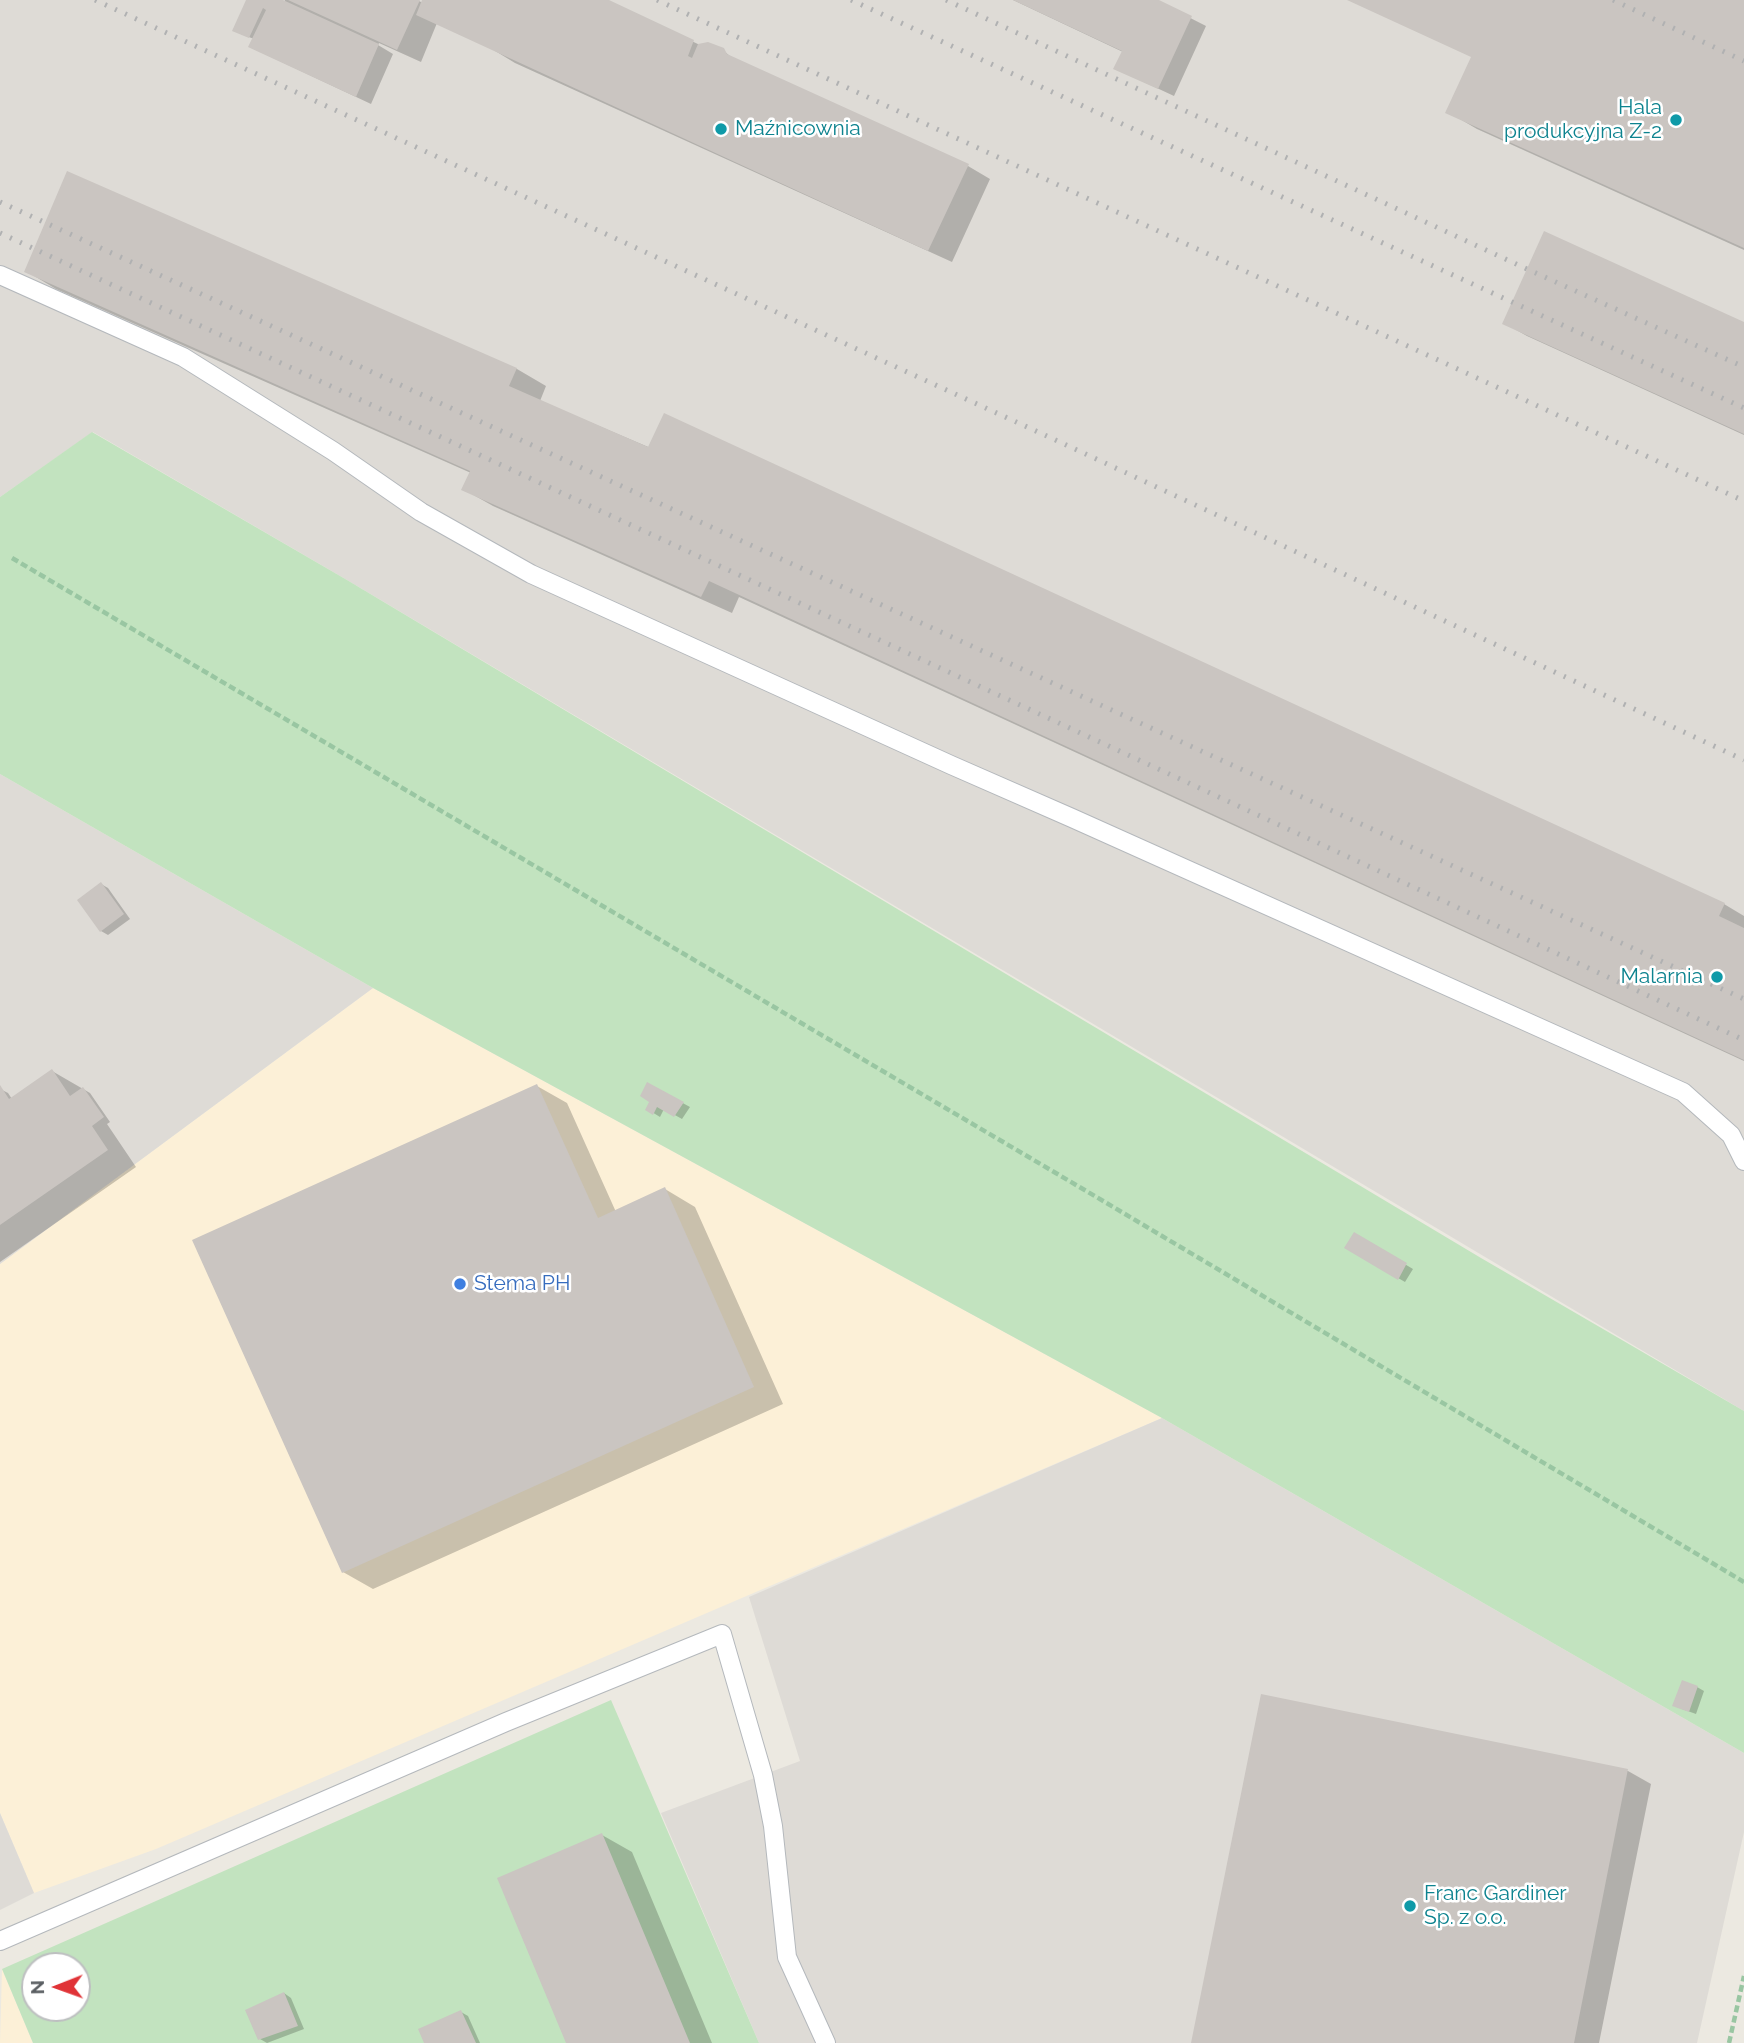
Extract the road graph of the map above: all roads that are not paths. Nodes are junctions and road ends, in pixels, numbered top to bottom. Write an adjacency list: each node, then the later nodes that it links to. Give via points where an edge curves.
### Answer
1 (0, 275): 2 (lane, via 183,357 334,451 421,512 531,574 1683,1092 1731,1135)
2 (1744, 1161)
3 (0, 1941): 4 (lane, via 506,1722 722,1634 763,1775 787,1957)
4 (826, 2043)

